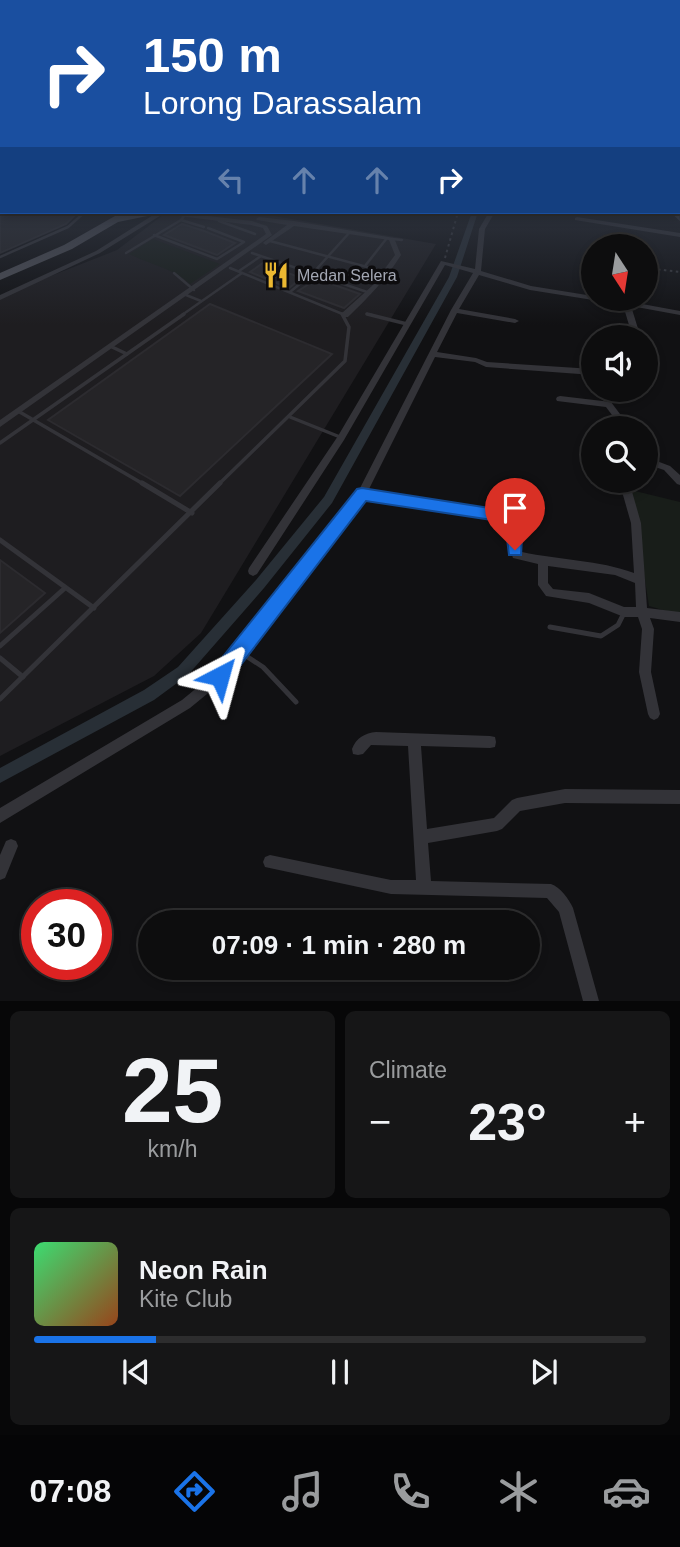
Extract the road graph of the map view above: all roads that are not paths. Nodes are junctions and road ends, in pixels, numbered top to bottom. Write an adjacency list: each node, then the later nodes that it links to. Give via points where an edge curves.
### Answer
1 (57, 232): 27 (lane)
2 (85, 232): 30 (main road)
3 (91, 232): 36 (main road)
4 (130, 232): 41 (street, via 98,252)
5 (159, 232): 15 (lane)
6 (216, 232): 16 (lane)
7 (230, 232): 16 (lane)
8 (249, 232): 22 (lane, via 255,234)
9 (268, 232): 37 (street)
10 (279, 232): 17 (street)
11 (282, 232): 17 (street)
12 (350, 232): 19 (street); 26 (lane)
13 (481, 232): 31 (street)
14 (654, 232): 18 (street)
15 (154, 235): 22 (lane, via 217,259); 23 (lane)
16 (225, 235): 22 (lane)
17 (277, 235): 21 (street)
18 (680, 236)
19 (389, 238): 20 (lane); 28 (lane); 33 (street, via 398,255)
20 (402, 240)
21 (270, 241): 24 (street); 26 (lane)
22 (244, 242)
23 (126, 253)
24 (252, 253): 25 (lane); 29 (street)
25 (262, 256): 32 (lane); 35 (lane)
26 (329, 256): 28 (lane); 35 (lane)
27 (0, 257)
28 (365, 266): 33 (lane)
29 (230, 268): 32 (lane); 37 (street)
30 (0, 270)
31 (473, 270): 40 (street, via 534,289); 44 (street); 49 (street, via 445,262)
32 (240, 272): 38 (lane); 42 (lane)
33 (387, 272): 39 (street)
34 (174, 273): 37 (lane)
35 (313, 273): 38 (lane); 39 (lane)
36 (0, 277)
37 (194, 290): 42 (lane); 50 (street)
38 (290, 292): 47 (lane)
39 (370, 293): 47 (street)
40 (581, 296)
41 (0, 298)
42 (201, 302): 51 (lane)
43 (658, 309): 45 (street)
44 (455, 310): 48 (street); 52 (street)
45 (680, 313)
46 (367, 314): 49 (lane)
47 (345, 315): 57 (lane, via 349,327 345,361)
48 (515, 321)
49 (407, 324): 60 (street)
50 (112, 347): 51 (lane); 55 (street)
51 (127, 354): 58 (lane)
52 (433, 354): 53 (street, via 486,364); 65 (street)
53 (581, 371)
54 (560, 399): 56 (street, via 612,406)
55 (18, 411): 58 (lane); 59 (street)
56 (616, 416)
57 (290, 417): 60 (lane); 66 (lane)
58 (33, 420): 61 (lane); 66 (lane)
59 (0, 424)
60 (341, 438): 70 (street)
61 (0, 443)
62 (658, 465): 63 (street)
63 (680, 481)
64 (627, 493): 71 (street, via 636,523)
65 (362, 494): 67 (lane); 79 (street)
66 (192, 513): 73 (lane)
67 (509, 517): 69 (street, via 515,521 517,555)
68 (0, 540): 72 (lane)
69 (543, 561): 71 (street, via 616,571); 74 (street, via 543,585 550,593 589,598)
70 (253, 570)
71 (639, 580): 75 (street)
72 (65, 588): 73 (lane); 78 (lane)
73 (94, 608): 81 (lane)
74 (624, 612): 75 (street); 77 (lane, via 618,625 601,636)
75 (642, 612): 76 (street); 84 (street, via 648,629 645,672)
76 (680, 617)
77 (550, 628)
78 (0, 646)
79 (240, 652): 83 (lane, via 263,667); 89 (street, via 186,704)
80 (0, 658): 81 (lane)
81 (23, 677): 82 (lane)
82 (0, 699)
83 (296, 702)
84 (654, 714)
85 (414, 741): 86 (street); 87 (street, via 368,739); 90 (street)
86 (490, 742)
87 (358, 749)
88 (680, 797): 90 (street, via 565,796 517,805 497,824)
89 (0, 816)
90 (422, 837): 94 (street)
91 (12, 846): 93 (street)
92 (270, 862): 94 (street, via 347,880)
93 (0, 873)
94 (424, 888): 95 (street, via 545,890 557,895 565,908)
95 (591, 1001)

